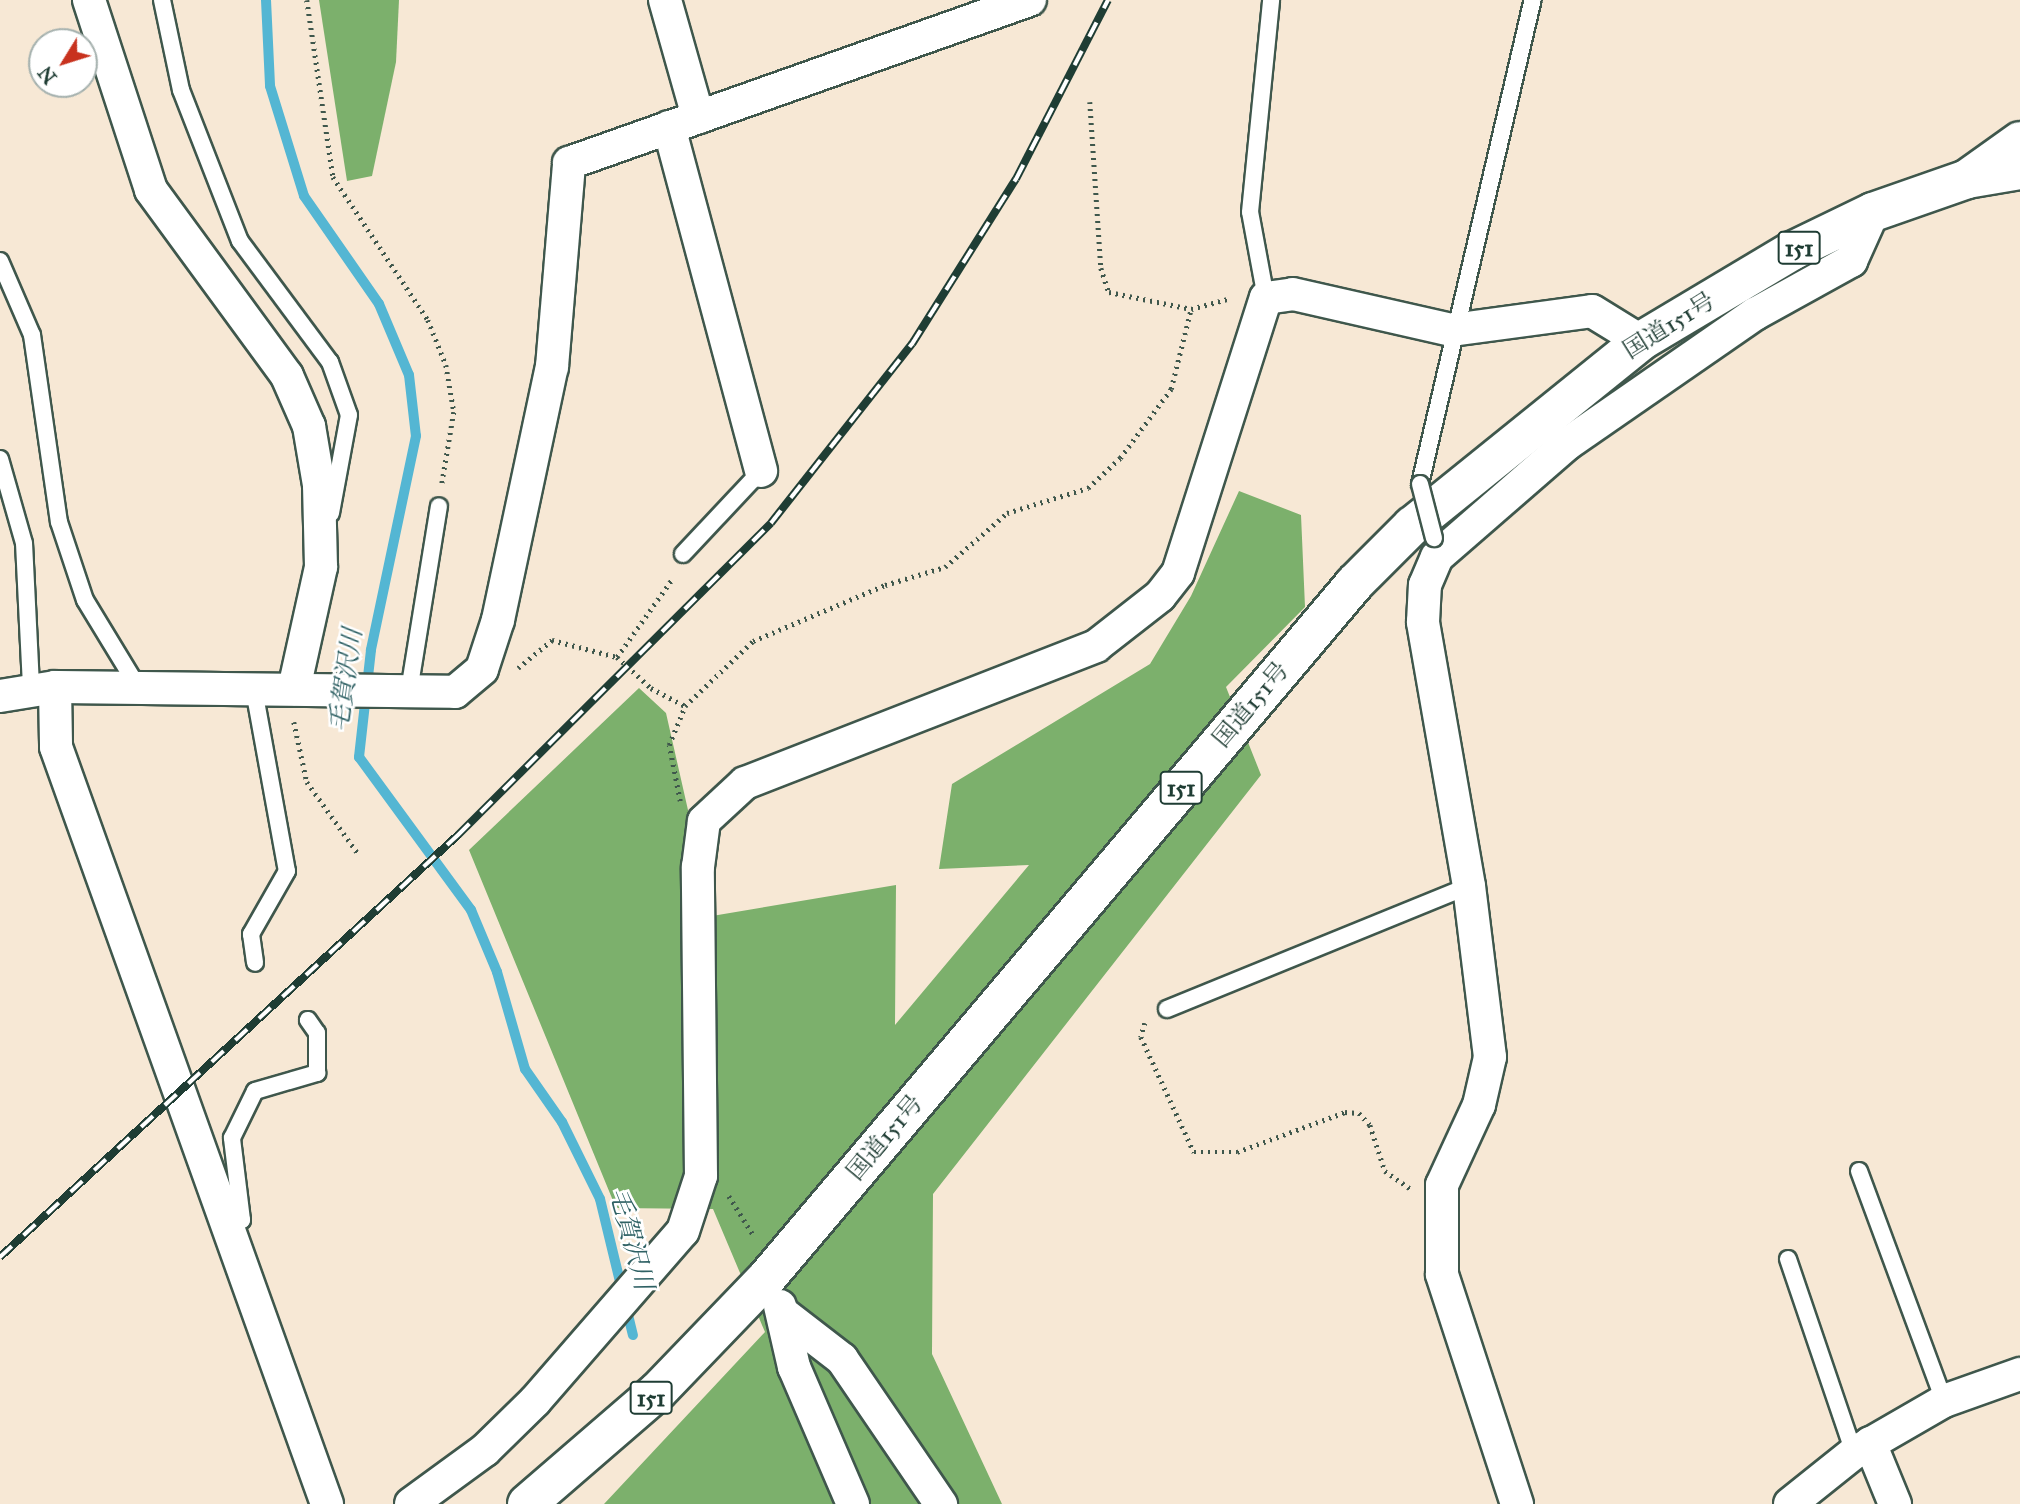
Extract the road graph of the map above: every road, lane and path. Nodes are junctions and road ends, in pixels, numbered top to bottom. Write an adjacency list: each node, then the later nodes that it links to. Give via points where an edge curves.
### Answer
1 (89, 0): 24 (street, via 150,190 287,376 309,426 319,485)
2 (162, 0): 24 (lane, via 181,90 240,241 330,362 349,415)
3 (307, 0): 21 (path, via 333,177 428,320 446,365 454,412)
4 (665, 0): 9 (street)
5 (1030, 0): 9 (street)
6 (1271, 0): 15 (lane, via 1250,212)
7 (1533, 0): 17 (lane)
8 (1090, 102): 16 (path, via 1101,268 1109,292)
9 (684, 122): 20 (street); 31 (street, via 569,163 552,367 498,620 481,669 455,692)
10 (2020, 141): 12 (main road)
11 (2020, 170): 12 (main road, 国道151号 / 151)
12 (1967, 179): 13 (main road, 国道151号 / 151)
13 (1873, 212): 18 (main road, 国道151号 / 151, via 1791,251); 22 (street, via 1851,261 1755,314 1578,437)
14 (0, 261): 27 (lane, via 32,335 59,522 85,600)
15 (1253, 297): 16 (path); 17 (street, via 1293,294); 34 (street, via 1178,573 1160,596 1096,646 745,783 704,821)
16 (1191, 309): 33 (path, via 1171,389 1120,458 1088,488 1007,513 945,567 885,584 753,641)
17 (1452, 330): 18 (street, via 1592,311); 22 (lane, bridge, via 1420,484)
18 (1642, 341): 44 (main road, 国道151号 / 151, via 1472,474 1355,583)
19 (0, 459): 28 (lane, via 24,543)
20 (761, 471): 23 (lane)
21 (439, 506): 31 (lane)
22 (1435, 548): 36 (street, via 1425,585 1423,622)
23 (683, 554): 25 (path)
24 (321, 566): 30 (street)
25 (617, 657): 26 (path, via 552,640); 33 (path, via 651,688)
26 (514, 673)
27 (138, 687): 28 (street); 29 (street)
28 (43, 688): 32 (street); 42 (street, via 56,747)
29 (254, 690): 30 (street); 37 (lane, via 287,870 251,934)
30 (308, 691): 31 (street); 35 (path, via 294,740 307,782)
31 (403, 691)
32 (0, 696)
33 (685, 706): 34 (path, via 674,724 669,760)
34 (700, 854): 50 (street, via 701,1176 683,1231 485,1450)
35 (359, 855)
36 (1469, 887): 38 (lane); 41 (street, via 1490,1057 1479,1105)
37 (255, 963)
38 (1167, 1009): 41 (path, via 1144,1024 1141,1037 1194,1152 1237,1152 1345,1112 1359,1113 1370,1125 1385,1171 1406,1189)
39 (308, 1020): 42 (lane, via 317,1033 317,1073 255,1091 232,1138 242,1220)
40 (1859, 1171): 47 (lane)
41 (1442, 1185): 54 (street, via 1442,1274)
42 (229, 1225): 49 (street)
43 (1788, 1259): 48 (lane)
44 (765, 1280): 45 (street); 51 (main road, 国道151号 / 151, via 658,1391)
45 (785, 1315): 52 (street, via 794,1367); 53 (street, via 842,1359)
46 (2020, 1374): 47 (street)
47 (1944, 1401): 48 (street)
48 (1862, 1448): 55 (street); 56 (street)
49 (327, 1504)
50 (411, 1504)
51 (527, 1504)
52 (853, 1504)
53 (941, 1504)
54 (1517, 1504)
55 (1790, 1504)
56 (1895, 1504)

